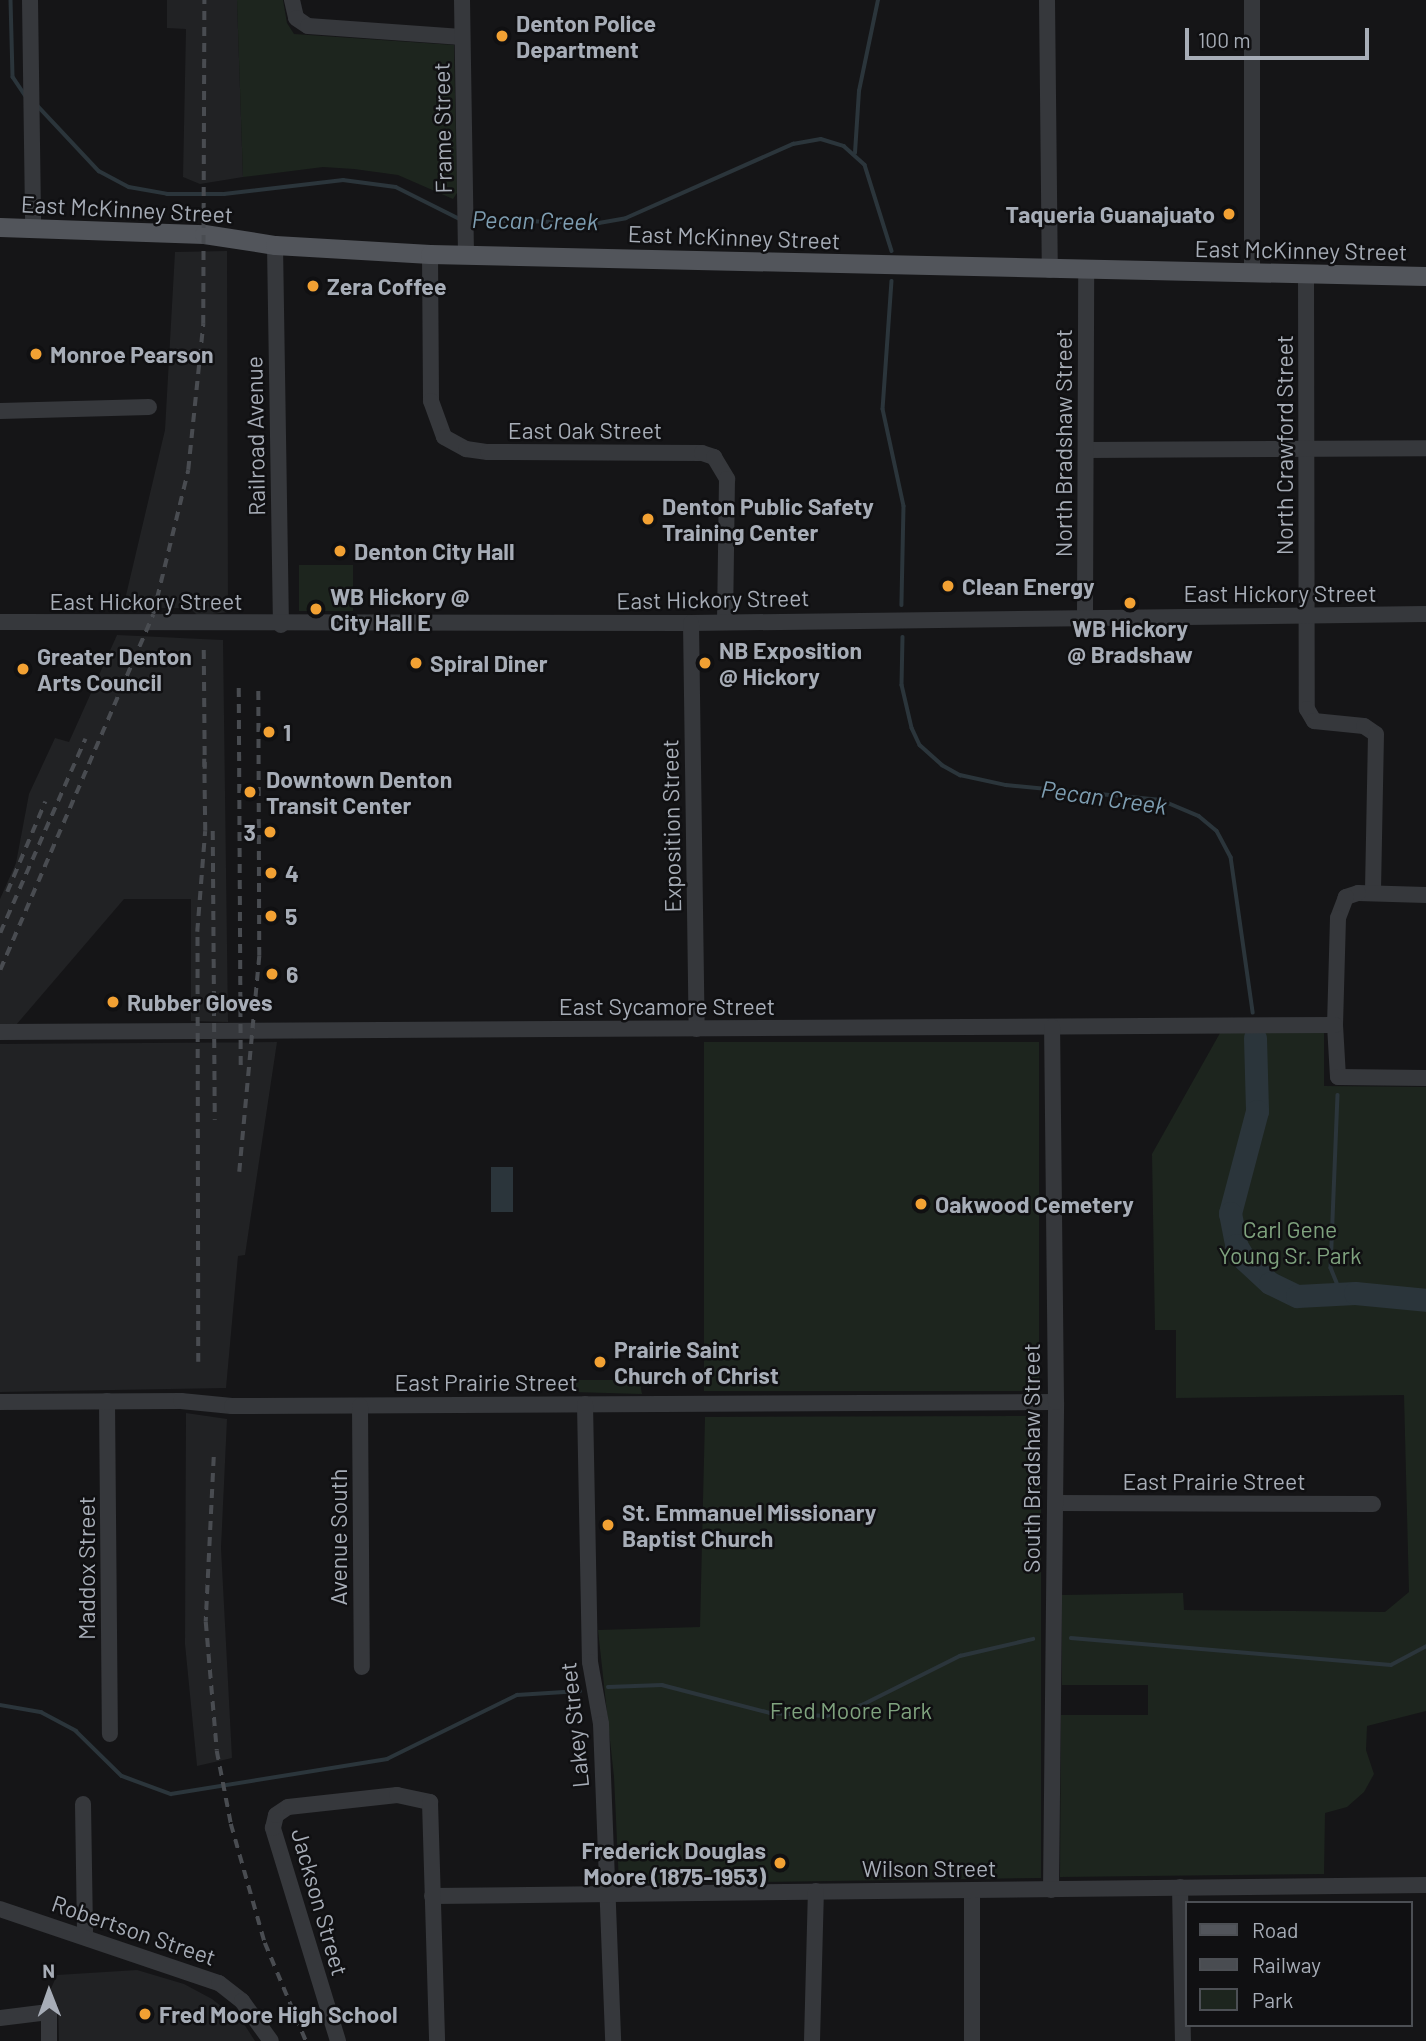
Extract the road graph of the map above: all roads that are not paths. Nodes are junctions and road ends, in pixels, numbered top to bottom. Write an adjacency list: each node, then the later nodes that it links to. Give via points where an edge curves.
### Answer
1 (30, 0): 8 (street)
2 (292, 0): 6 (street, via 296,18 308,26)
3 (462, 0): 6 (street, Frame Street)
4 (1047, 0): 12 (street)
5 (1252, 0): 14 (street)
6 (462, 37): 11 (street, Frame Street)
7 (0, 227): 8 (main road, East McKinney Street)
8 (33, 228): 9 (main road, East McKinney Street, via 204,234)
9 (275, 245): 10 (main road, East McKinney Street); 28 (street, Railroad Avenue)
10 (430, 254): 11 (main road, East McKinney Street); 26 (street, East Oak Street, via 431,401 444,437 466,449 488,452 702,453 714,457 723,469 727,503)
11 (466, 255): 12 (main road, East McKinney Street)
12 (1050, 270): 13 (main road, East McKinney Street)
13 (1086, 270): 14 (main road, East McKinney Street); 21 (street, North Bradshaw Street)
14 (1251, 274): 15 (main road, East McKinney Street)
15 (1306, 275): 16 (main road, East McKinney Street); 19 (street, North Crawford Street)
16 (1426, 276)
17 (149, 407): 18 (street)
18 (0, 411)
19 (1307, 447): 20 (street); 21 (street); 23 (street, North Crawford Street)
20 (1426, 448)
21 (1087, 450): 24 (street, North Bradshaw Street)
22 (1426, 614): 23 (street, East Hickory Street)
23 (1307, 615): 24 (street, East Hickory Street); 29 (street, North Crawford Street, via 1307,709 1314,721 1364,726 1376,734)
24 (1085, 617): 26 (street, East Hickory Street)
25 (0, 622): 28 (street, East Hickory Street)
26 (725, 622): 27 (street, East Hickory Street)
27 (691, 623): 28 (street, East Hickory Street); 33 (street, Exposition Street)
28 (281, 625)
29 (1373, 893): 30 (street); 31 (street, via 1346,897 1339,908)
30 (1426, 895)
31 (1335, 1025): 32 (street, East Sycamore Street); 35 (street, via 1338,1077)
32 (1052, 1027): 33 (street, East Sycamore Street); 38 (street, South Bradshaw Street)
33 (697, 1029): 34 (street, East Sycamore Street)
34 (0, 1032)
35 (1426, 1078)
36 (107, 1401): 37 (street, East Prairie Street); 40 (street, East Prairie Street); 44 (street, Maddox Street)
37 (0, 1402)
38 (1056, 1402): 39 (street, East Prairie Street); 41 (street, South Bradshaw Street)
39 (585, 1404): 40 (street, East Prairie Street); 51 (street, Lakey Street, via 590,1662 601,1724)
40 (360, 1406): 43 (street, Avenue South)
41 (1055, 1503): 42 (street, East Prairie Street); 48 (street, South Bradshaw Street)
42 (1373, 1504)
43 (362, 1667)
44 (110, 1734)
45 (83, 1804): 54 (street)
46 (1426, 1885): 47 (street, Wilson Street)
47 (1180, 1887): 48 (street, Wilson Street); 63 (street)
48 (1051, 1890): 50 (street, Wilson Street)
49 (816, 1891): 50 (street, Wilson Street); 51 (street, Wilson Street); 61 (street)
50 (972, 1891): 62 (street)
51 (608, 1894): 52 (street, Wilson Street); 60 (street, Lakey Street)
52 (432, 1896): 58 (street, Jackson Street, via 430,1802 397,1795 356,1798 288,1807 276,1815 273,1828); 59 (street)
53 (0, 1909): 54 (street, Robertson Street)
54 (85, 1937): 57 (street, Robertson Street, via 219,1983 242,2001)
55 (0, 2018): 56 (street, via 49,2012)
56 (50, 2041)
57 (271, 2041)
58 (338, 2041)
59 (437, 2041)
60 (613, 2041)
61 (812, 2041)
62 (972, 2041)
63 (1183, 2041)

